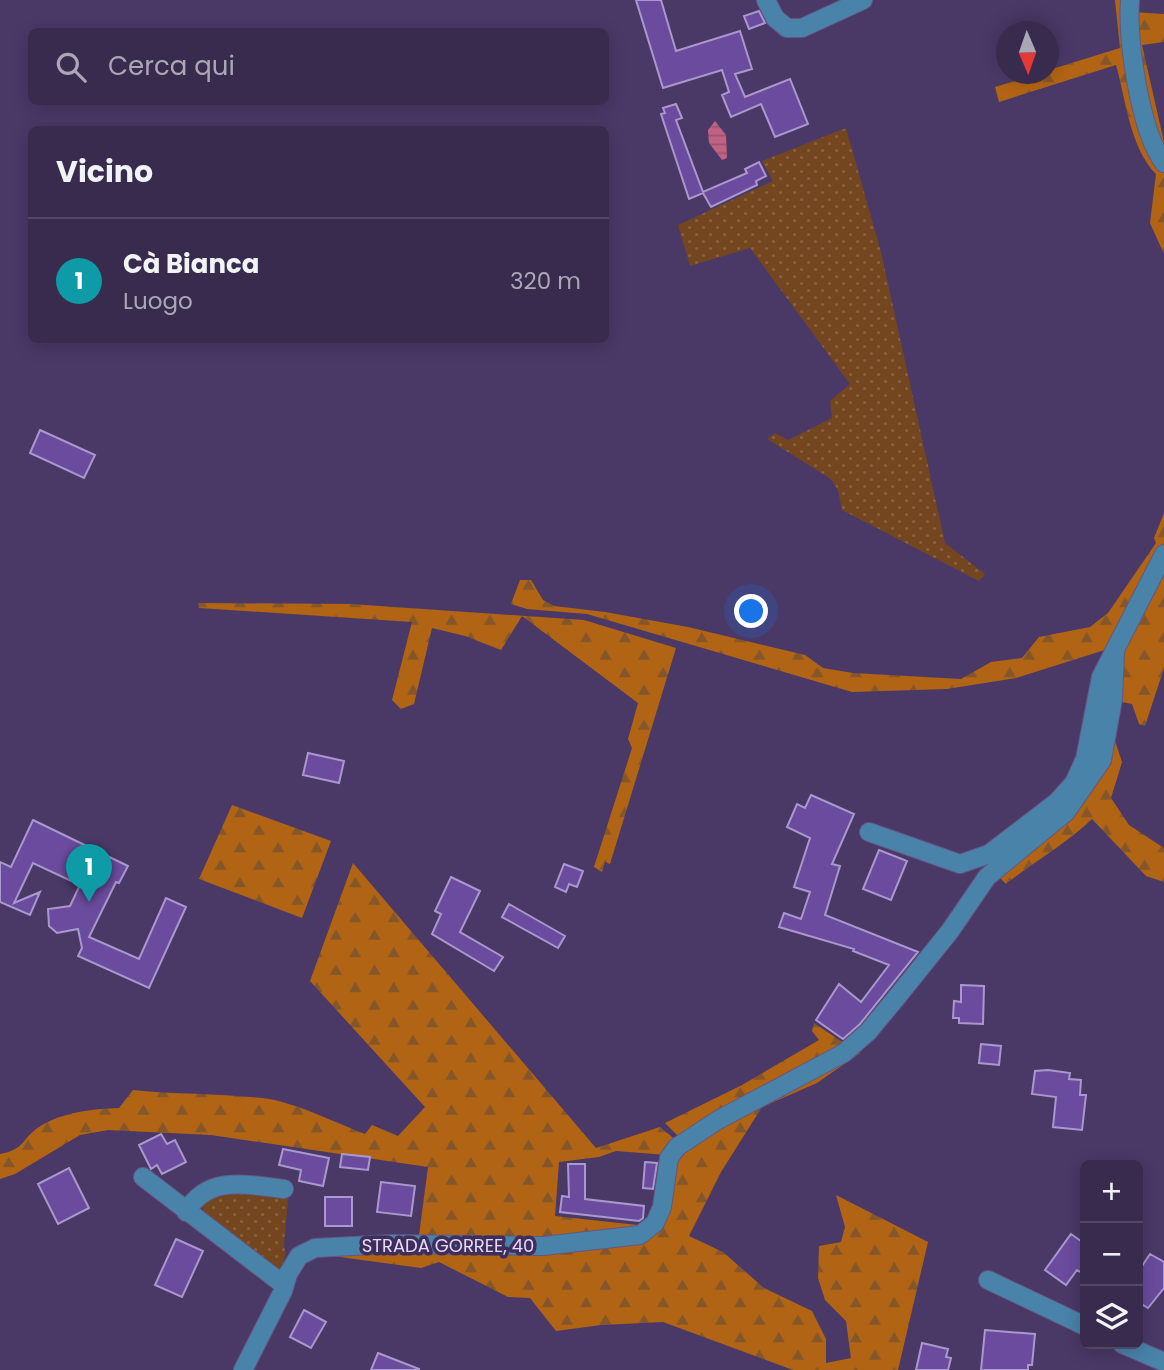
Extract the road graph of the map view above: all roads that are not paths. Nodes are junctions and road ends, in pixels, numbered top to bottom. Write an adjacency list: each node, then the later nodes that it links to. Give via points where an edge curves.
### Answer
1 (766, 0): 2 (street, via 775,18 787,28 802,28)
2 (863, 0)
3 (1130, 0): 4 (street, via 1129,37 1137,77 1154,149)
4 (1164, 163)
5 (1164, 554): 6 (street)
6 (1115, 651): 7 (street, via 1101,677 1084,759 1074,783 1057,802 989,854 960,863); 12 (street, STRADA GORREE, 40, via 1113,699 1102,760 1066,812 987,877 897,997 844,1053 677,1147 669,1158 662,1207 655,1223 640,1235 543,1246 315,1248 299,1256)
7 (869, 832)
8 (143, 1177): 10 (street)
9 (284, 1189): 10 (street, via 217,1185 203,1192)
10 (186, 1212): 12 (street)
11 (988, 1280): 13 (street)
12 (284, 1285): 16 (street, STRADA GORREE, 40)
13 (1080, 1324)
14 (1134, 1349): 15 (street)
15 (1164, 1362)
16 (243, 1370)

